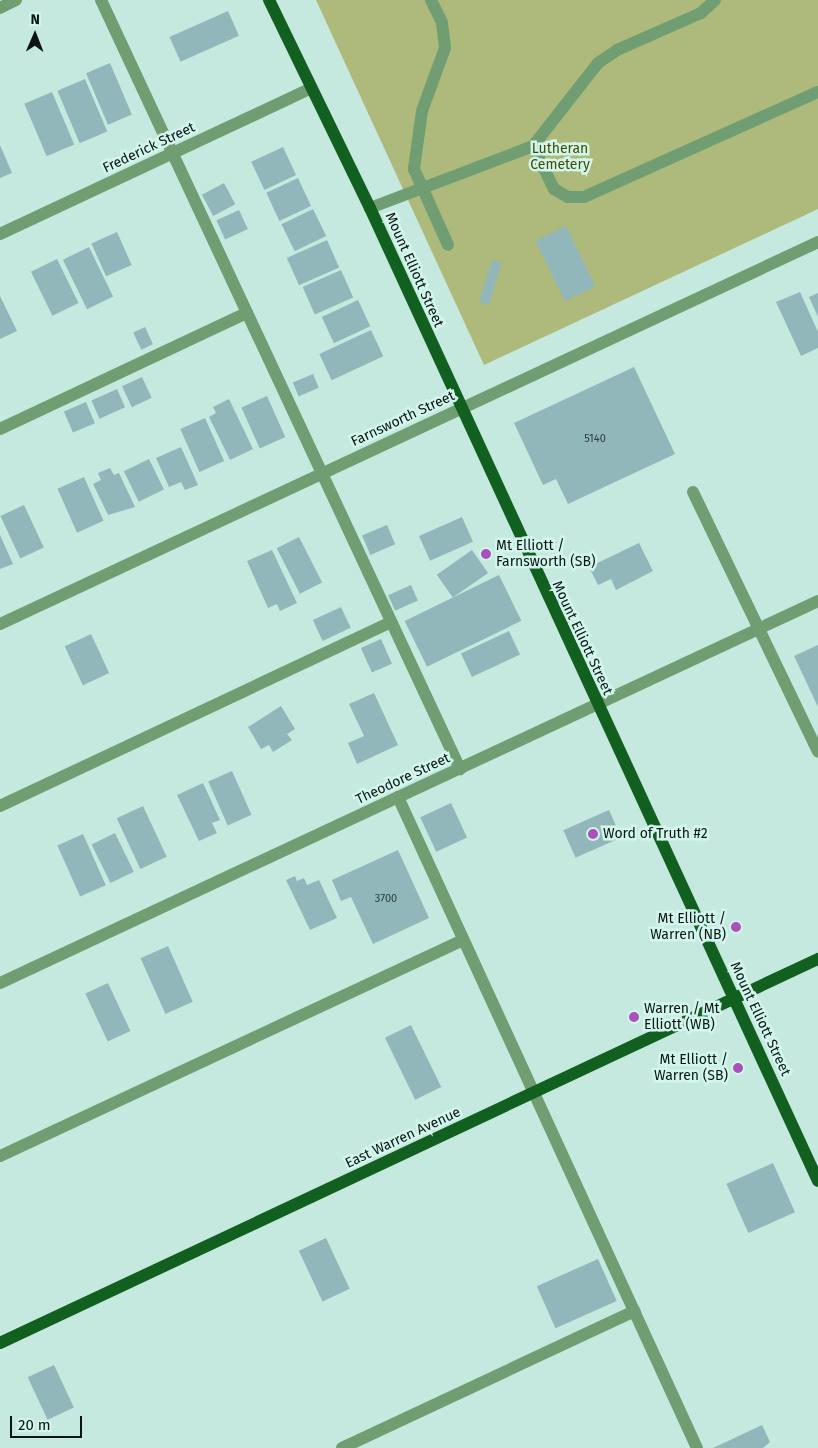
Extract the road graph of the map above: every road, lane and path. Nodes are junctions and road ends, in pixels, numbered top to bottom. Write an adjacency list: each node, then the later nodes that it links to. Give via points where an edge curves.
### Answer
1 (16, 0): 6 (street)
2 (101, 0): 10 (street)
3 (269, 0): 7 (main road, Mount Elliott Street)
4 (431, 0): 11 (street, via 442,23 445,48 416,136 414,169)
5 (715, 0): 9 (street, via 701,13 598,63)
6 (0, 8)
7 (310, 89): 10 (street, Frederick Street); 12 (main road, Mount Elliott Street)
8 (818, 92): 9 (street, via 584,198 568,197 554,189)
9 (533, 146): 11 (street, via 451,178)
10 (172, 154): 13 (street, Frederick Street); 16 (street)
11 (419, 186): 12 (street); 15 (street)
12 (370, 208): 17 (main road, Mount Elliott Street)
13 (0, 234)
14 (818, 242): 17 (street, Farnsworth Street)
15 (448, 246)
16 (247, 313): 18 (street); 19 (street)
17 (460, 409): 19 (street, Farnsworth Street); 25 (main road, Mount Elliott Street)
18 (0, 429)
19 (322, 474): 22 (street); 23 (street, Farnsworth Street)
20 (692, 492): 24 (street)
21 (818, 601): 24 (street, Theodore Street)
22 (391, 622): 27 (street); 29 (street)
23 (0, 624)
24 (760, 628): 25 (street, Theodore Street); 26 (street)
25 (596, 705): 27 (street, Theodore Street); 33 (main road, Mount Elliott Street)
26 (818, 752)
27 (460, 769): 28 (street, Theodore Street)
28 (398, 797): 30 (street); 32 (street, Theodore Street)
29 (0, 806)
30 (463, 940): 34 (street); 35 (street)
31 (818, 959): 33 (main road, East Warren Avenue)
32 (0, 983)
33 (734, 999): 34 (main road, East Warren Avenue); 36 (main road, Mount Elliott Street)
34 (533, 1093): 37 (street); 38 (main road, East Warren Avenue)
35 (0, 1156)
36 (818, 1181)
37 (634, 1311): 39 (street); 40 (street)
38 (0, 1343)
39 (342, 1448)
40 (697, 1448)

